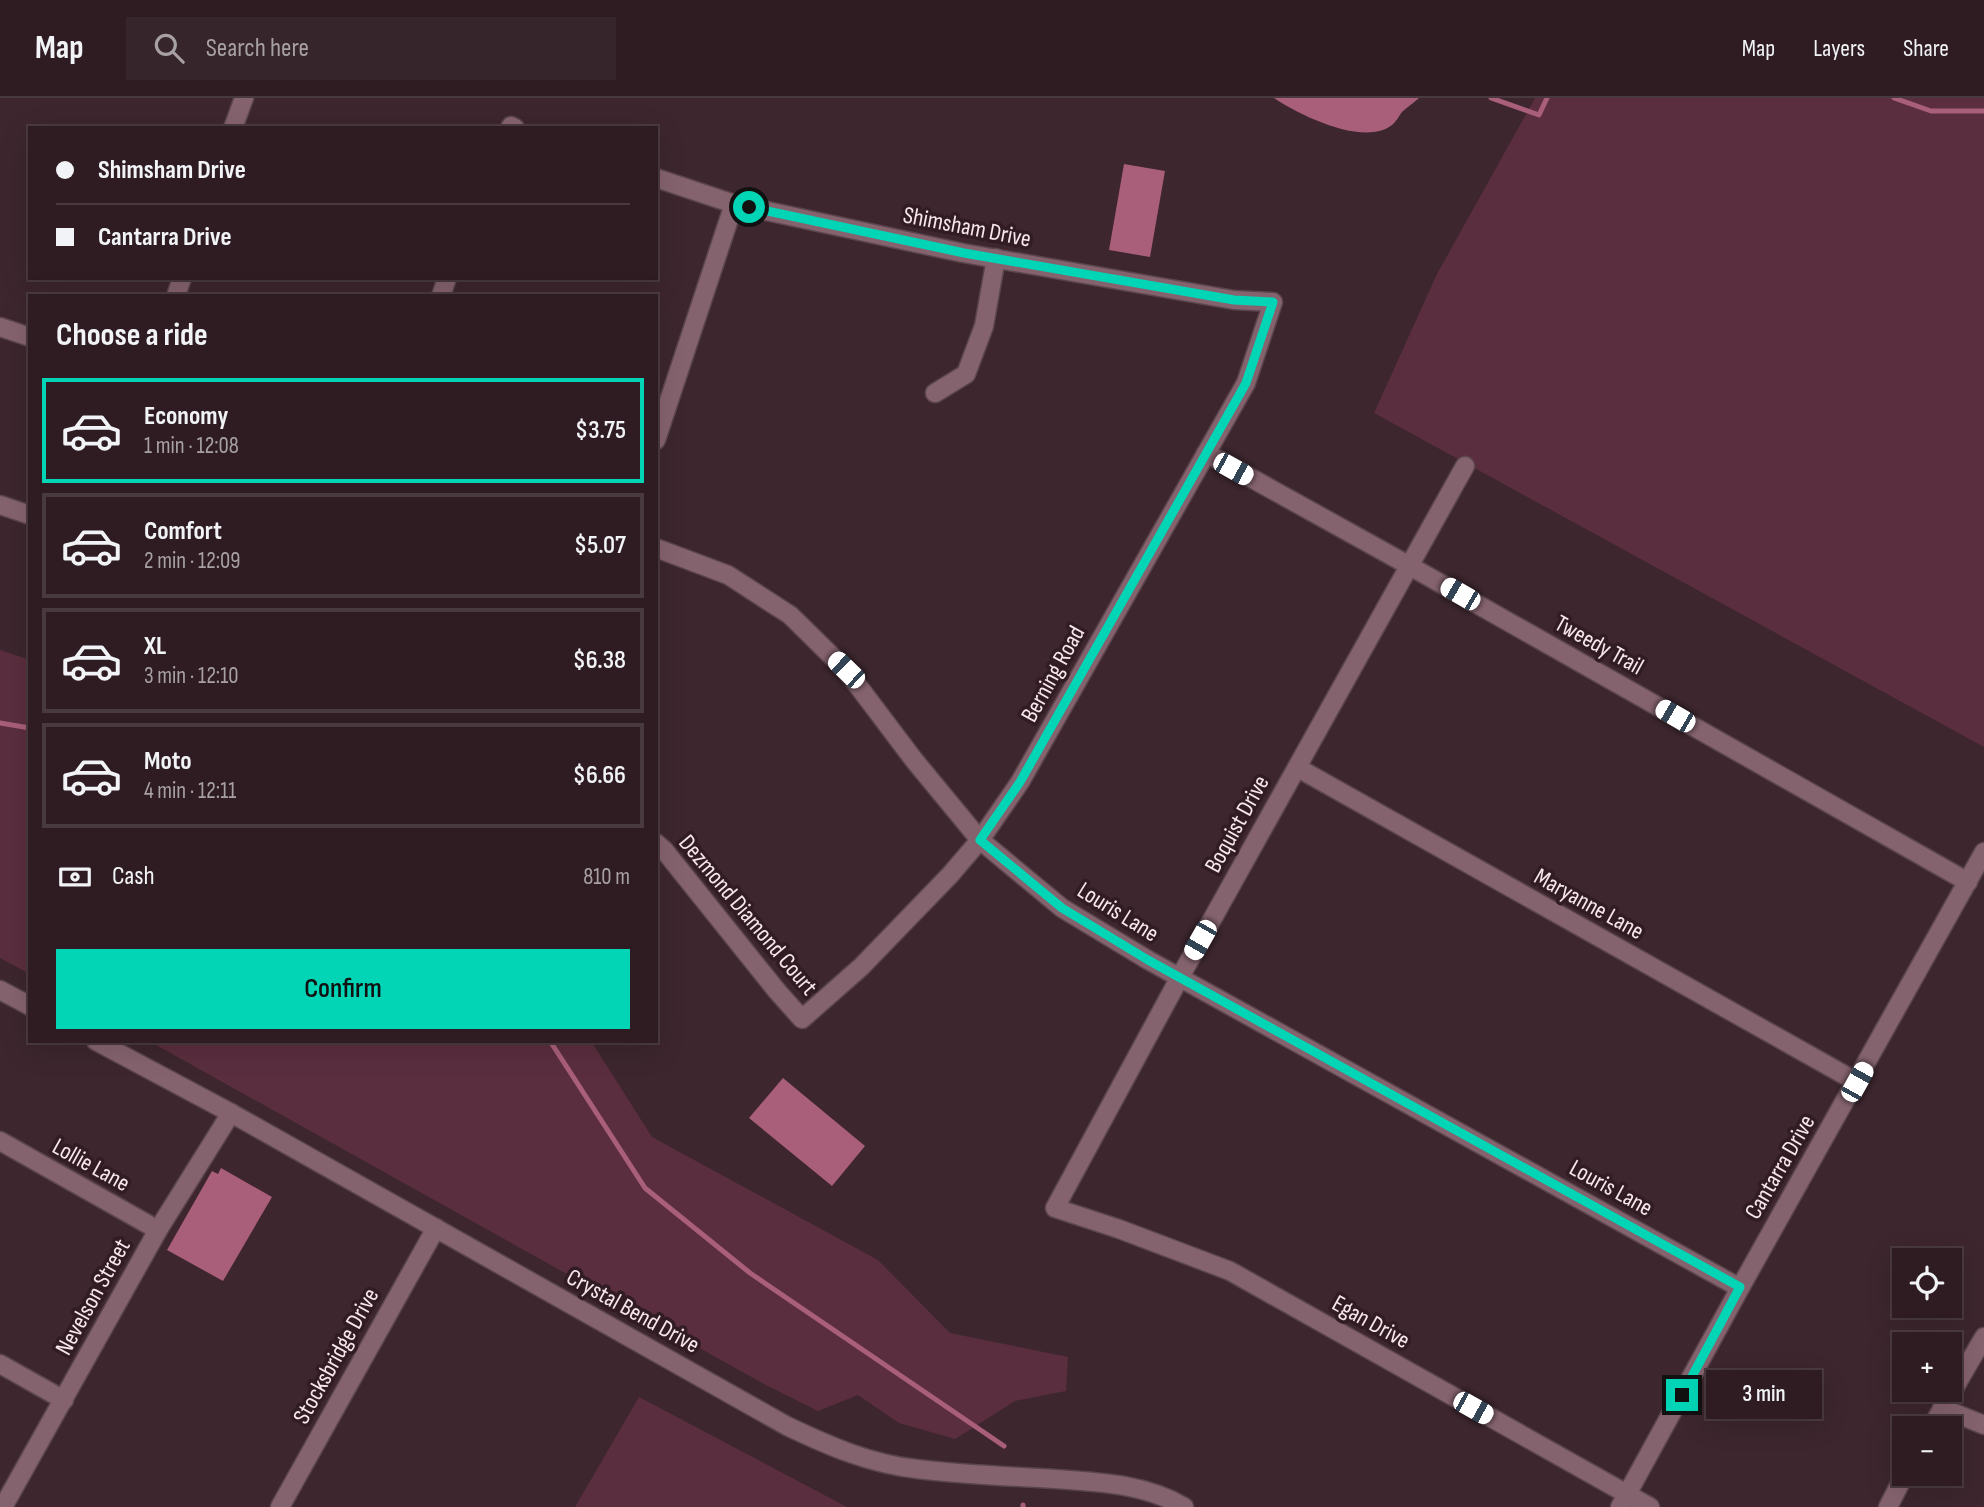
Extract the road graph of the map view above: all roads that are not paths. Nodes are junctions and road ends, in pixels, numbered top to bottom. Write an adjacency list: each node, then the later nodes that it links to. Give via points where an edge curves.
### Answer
1 (244, 98): 2 (street)
2 (234, 126)
3 (658, 179): 4 (street, Shimsham Drive)
4 (734, 204): 5 (street, Shimsham Drive); 10 (street)
5 (996, 258): 6 (street, Shimsham Drive, via 1234,300); 9 (street, via 984,326 966,374)
6 (1273, 302): 11 (street, Berning Road, via 1246,383)
7 (0, 327): 8 (street)
8 (28, 336)
9 (935, 393)
10 (658, 434)
11 (1206, 453): 16 (street, Tweedy Trail); 18 (street, Berning Road, via 1020,782)
12 (1465, 466): 16 (street, Boquist Drive)
13 (0, 505): 14 (street)
14 (28, 514)
15 (658, 549): 18 (street, Louris Lane, via 728,575 790,615 846,670)
16 (1408, 565): 17 (street, Boquist Drive); 21 (street, Tweedy Trail)
17 (1298, 768): 22 (street, Boquist Drive); 27 (street, Maryanne Lane)
18 (980, 840): 22 (street, Louris Lane, via 1062,908); 25 (street, Berning Road, via 861,967)
19 (658, 845): 25 (street, Dezmond Diamond Court)
20 (1984, 852): 21 (street, Cantarra Drive)
21 (1968, 881): 27 (street, Cantarra Drive)
22 (1180, 977): 30 (street, Boquist Drive); 33 (street, Louris Lane)
23 (0, 990): 24 (street)
24 (28, 1005)
25 (801, 1018)
26 (100, 1043): 28 (street, Crystal Bend Drive)
27 (1857, 1082): 33 (street, Cantarra Drive)
28 (232, 1113): 31 (street, Crystal Bend Drive); 32 (street, Nevelson Street)
29 (0, 1141): 32 (street, Lollie Lane)
30 (1055, 1208): 41 (street, Egan Drive, via 1230,1271)
31 (436, 1228): 43 (street, Stocksbridge Drive); 44 (street, Crystal Bend Drive, via 787,1426 835,1448 917,1469 1134,1488)
32 (158, 1230): 36 (street, Nevelson Street)
33 (1740, 1287): 41 (street, Cantarra Drive)
34 (1984, 1337): 37 (street)
35 (0, 1364): 36 (street)
36 (64, 1401): 42 (street, Nevelson Street)
37 (1942, 1408): 38 (street); 39 (street)
38 (1938, 1416)
39 (1984, 1425)
40 (1899, 1486): 46 (street)
41 (1624, 1501): 45 (street, Egan Drive)
42 (3, 1507)
43 (280, 1507)
44 (1184, 1507)
45 (1650, 1507)
46 (1888, 1507)

